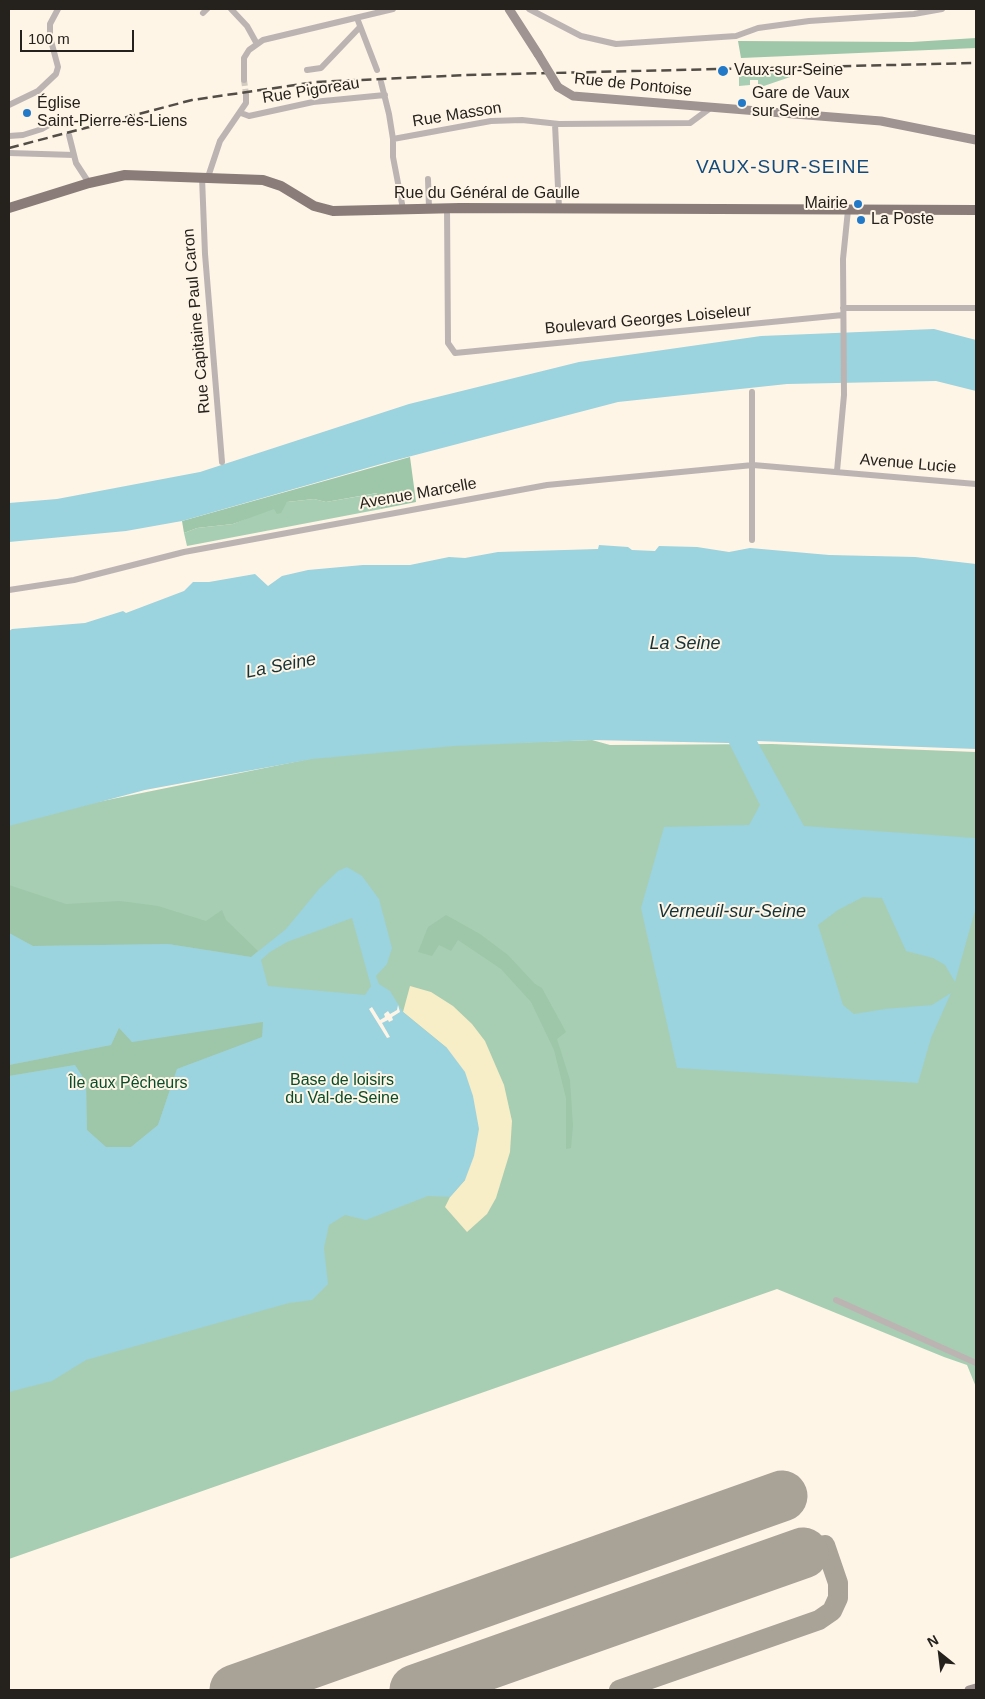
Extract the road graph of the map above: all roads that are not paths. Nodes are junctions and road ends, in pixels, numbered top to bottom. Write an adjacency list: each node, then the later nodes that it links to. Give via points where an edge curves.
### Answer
1 (58, 9): 16 (street, via 50,24 58,67 56,74 38,91)
2 (231, 9): 9 (street, via 247,26)
3 (393, 9): 7 (street)
4 (511, 9): 17 (street, Rue de Pontoise, bridge, via 558,87 573,96)
5 (529, 9): 6 (street, via 582,36 616,44 736,36 758,28 808,21)
6 (942, 9)
7 (357, 18): 8 (street); 9 (street)
8 (360, 27): 10 (street, via 321,68); 11 (street)
9 (256, 44): 12 (street, via 244,58)
10 (307, 70)
11 (377, 70)
12 (244, 80)
13 (381, 82): 15 (street)
14 (246, 94): 18 (street)
15 (385, 95): 18 (street, Rue Pigoreau, via 313,102 249,116); 23 (street)
16 (9, 105)
17 (709, 109): 20 (street, Rue Masson, via 690,123); 24 (street, Rue de Pontoise, via 881,121)
18 (241, 114): 27 (street, Rue Capitaine Paul Caron, via 220,141)
19 (66, 124): 22 (street, via 60,119 42,129)
20 (555, 124): 23 (street, Rue Masson, via 491,121); 33 (street)
21 (69, 135): 26 (street)
22 (9, 136)
23 (393, 139): 34 (street, via 393,157)
24 (976, 140)
25 (9, 154): 26 (street)
26 (74, 155): 29 (street, via 76,164)
27 (205, 177): 29 (main road, Rue du Général de Gaulle, via 125,175); 34 (main road, Rue du Général de Gaulle, via 263,180 281,186 314,206 333,211); 40 (street, Rue Capitaine Paul Caron, via 201,201)
28 (428, 179): 31 (street)
29 (90, 182): 30 (main road, Rue du Général de Gaulle)
30 (9, 208)
31 (429, 208): 32 (main road, Rue du Général de Gaulle); 34 (main road, Rue du Général de Gaulle)
32 (446, 208): 33 (main road, Rue du Général de Gaulle); 38 (street, Boulevard Georges Loiseleur, via 448,343 455,353)
33 (558, 208): 35 (main road, Rue du Général de Gaulle)
34 (403, 209)
35 (848, 210): 36 (main road, Rue du Général de Gaulle); 38 (street, via 843,260)
36 (976, 210)
37 (976, 308): 38 (street, Boulevard Georges Loiseleur)
38 (843, 311): 42 (street, via 844,395)
39 (752, 392): 41 (street)
40 (222, 462)
41 (753, 465): 42 (street, Avenue Marcelle); 44 (street); 45 (street, Avenue Marcelle, via 547,485 184,552 74,580)
42 (836, 472): 43 (street, Avenue Lucie)
43 (976, 484)
44 (752, 540)
45 (9, 590)
46 (836, 1300): 47 (street)
47 (976, 1363)
48 (976, 1688): 49 (street)
49 (969, 1690)

